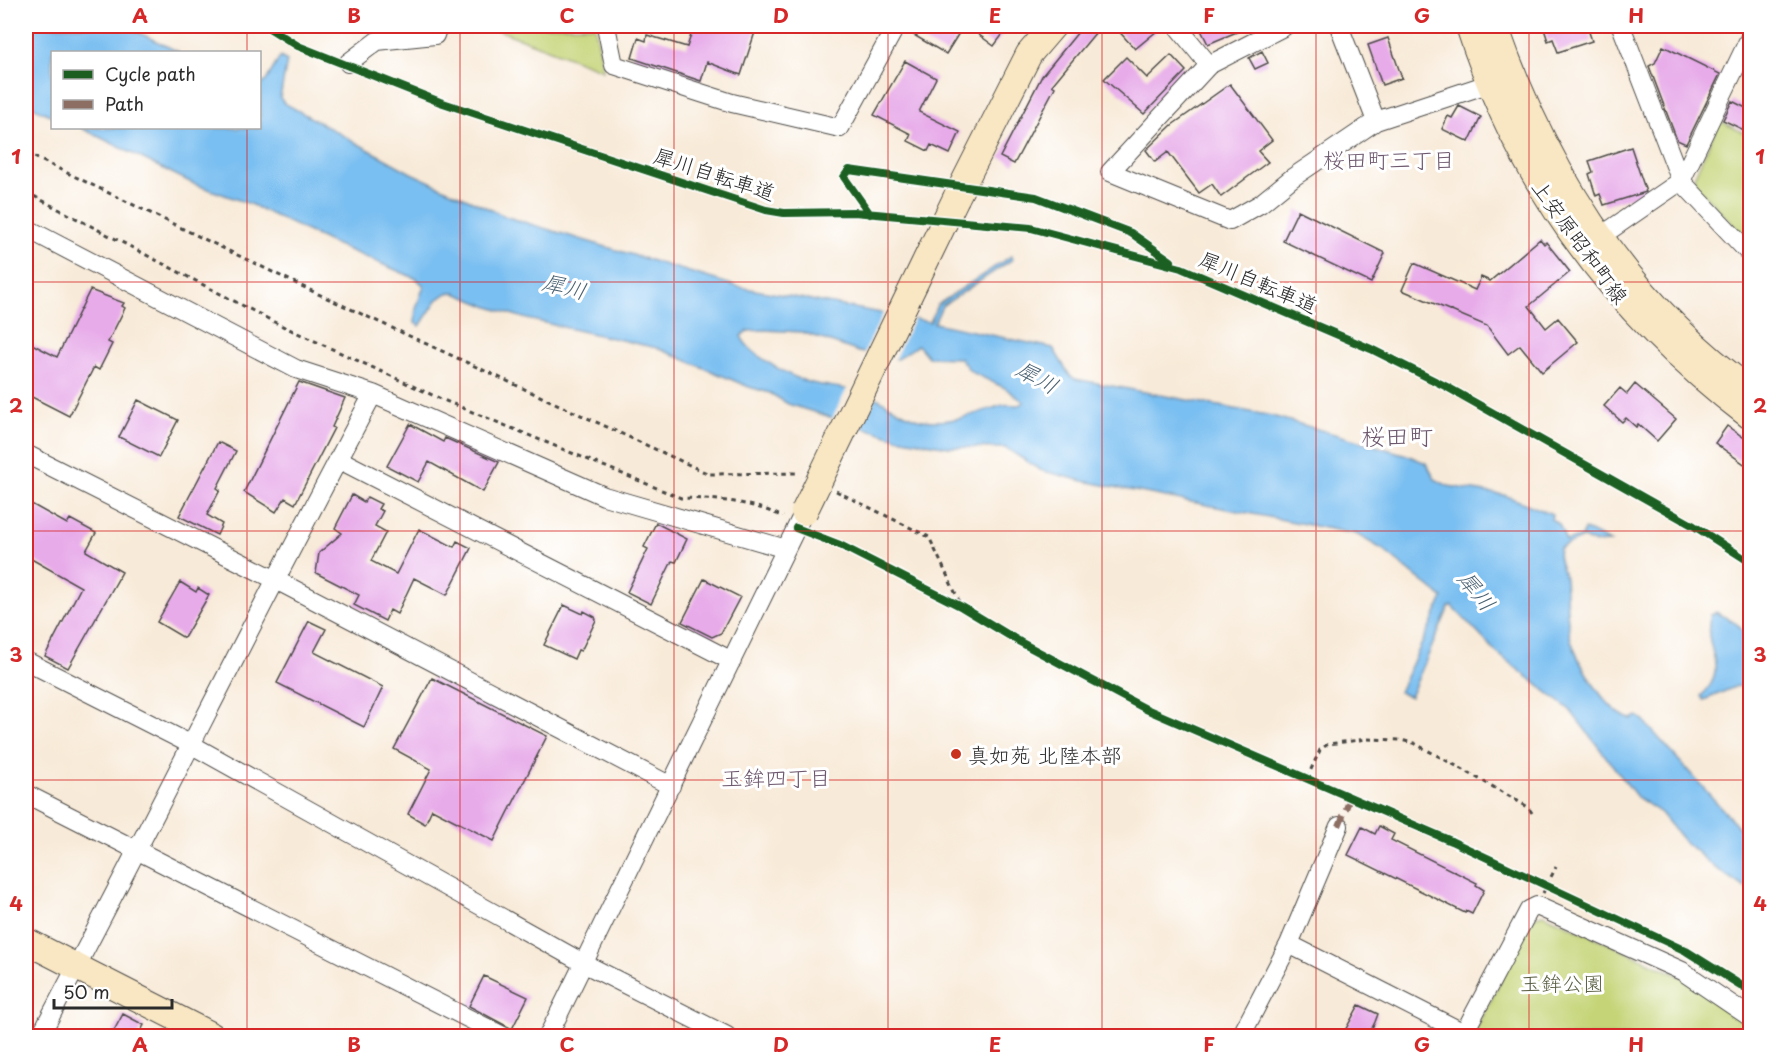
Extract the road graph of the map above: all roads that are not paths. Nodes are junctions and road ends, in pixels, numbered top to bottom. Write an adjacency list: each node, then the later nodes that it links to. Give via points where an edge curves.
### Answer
1 (438, 26): 12 (street, via 435,36 377,41)
2 (606, 26): 3 (street, via 614,65 732,103 840,128)
3 (896, 26)
4 (1053, 26): 25 (main road, bridge, via 1029,54)
5 (1177, 26): 13 (street)
6 (1285, 26): 13 (street)
7 (1339, 26): 15 (street)
8 (1469, 26): 14 (main road, 上安原昭和町線)
9 (1496, 26): 14 (main road, 上安原昭和町線)
10 (1621, 26): 16 (street)
11 (1750, 36): 16 (street)
12 (348, 63)
13 (1209, 65): 15 (street, via 1110,172 1230,221)
14 (1501, 80): 15 (street); 18 (main road, 上安原昭和町線, via 1529,169)
15 (1376, 121)
16 (1681, 181): 18 (street); 19 (street)
17 (26, 228): 21 (street, via 296,369)
18 (1590, 243): 20 (main road, 上安原昭和町線, via 1623,271 1677,330); 22 (main road, 上安原昭和町線, via 1635,315)
19 (1750, 254)
20 (1750, 390)
21 (373, 394): 24 (street); 26 (street, via 603,496)
22 (1750, 416)
23 (26, 454): 27 (street)
24 (338, 459): 27 (street); 29 (street)
25 (795, 516): 26 (street)
26 (786, 549): 29 (street)
27 (274, 579): 30 (street); 31 (street)
28 (26, 661): 30 (street)
29 (732, 662): 31 (street)
30 (192, 745): 34 (street); 37 (street)
31 (671, 786): 37 (street)
32 (26, 794): 34 (street)
33 (1339, 826): 36 (street)
34 (140, 850): 38 (street); 43 (street)
35 (26, 941): 38 (main road)
36 (1289, 944): 40 (street); 46 (street)
37 (585, 964): 44 (street); 45 (street)
38 (76, 968): 41 (street); 42 (main road)
39 (1750, 1017): 40 (street, via 1682,971 1537,906 1529,910)
40 (1464, 1035)
41 (40, 1036)
42 (212, 1036)
43 (503, 1036)
44 (549, 1036)
45 (727, 1036)
46 (1241, 1036)

